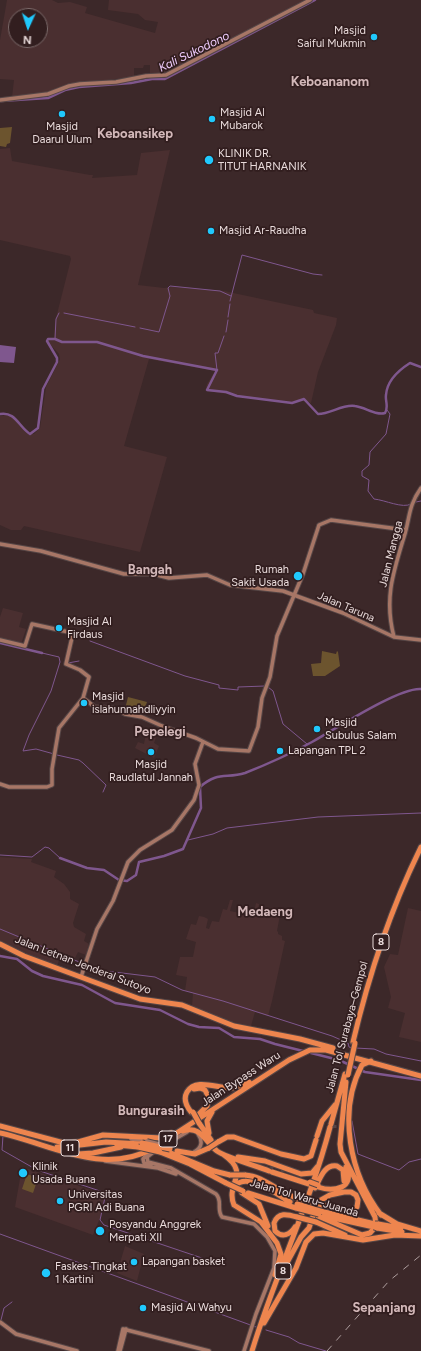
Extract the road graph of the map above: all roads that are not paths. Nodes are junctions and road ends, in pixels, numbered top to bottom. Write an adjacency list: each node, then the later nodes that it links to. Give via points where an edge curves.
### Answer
1 (310, 0): 2 (street, via 166,75 76,84 48,94)
2 (0, 100)
3 (421, 488): 4 (street, Jalan Mangga, via 411,507)
4 (406, 530): 6 (street, via 331,520 319,525); 7 (street, Jalan Mangga, via 397,556 390,602 389,617)
5 (0, 544): 6 (street, Jalan Taruna, via 41,551 124,574 158,575 169,578 206,575 230,585 264,588)
6 (294, 595): 7 (street, Jalan Taruna, via 343,613); 11 (street, via 277,636 262,698 258,727 249,752 220,750)
7 (394, 637): 9 (street, Jalan Taruna)
8 (0, 640): 10 (street, via 26,646 32,624 73,634 66,663 89,677)
9 (421, 640)
10 (83, 698): 11 (street, via 96,707 113,708 142,717); 12 (street, via 60,727 52,769 52,785 12,787)
11 (204, 742): 16 (street, via 195,764 199,785 192,803 170,831 132,857 113,901 97,929)
12 (0, 784)
13 (421, 847): 18 (highway, Jalan Tol Surabaya–Gempol / 8, via 382,938)
14 (421, 853): 18 (highway, Jalan Tol Surabaya–Gempol / 8, via 381,948)
15 (0, 944): 16 (highway, Jalan Letnan Jenderal Sutoyo, via 24,956)
16 (81, 977): 17 (highway, Jalan Letnan Jenderal Sutoyo, via 145,1000 187,1007 234,1026)
17 (301, 1040): 19 (highway, Jalan Letnan Jenderal Sutoyo); 21 (highway, Jalan Letnan Jenderal Sutoyo); 22 (highway, via 304,1045)
18 (354, 1042): 26 (highway, Jalan Tol Surabaya–Gempol / 8, bridge)
19 (324, 1047): 20 (highway, Jalan Bypass Waru / 17); 21 (highway, Jalan Bypass Waru / 17); 23 (highway, Jalan Letnan Jenderal Sutoyo)
20 (316, 1048): 22 (highway, Jalan Bypass Waru / 17); 23 (highway, Jalan Bypass Waru / 17)
21 (334, 1048): 25 (highway, 17)
22 (303, 1051): 28 (highway, Jalan Bypass Waru / 17, via 293,1054); 31 (highway, Jalan Bypass Waru / 17)
23 (339, 1052): 24 (highway, 17)
24 (372, 1061): 27 (highway, 17); 69 (highway, via 363,1063 360,1068 350,1105 351,1152 360,1176)
25 (421, 1072)
26 (347, 1074): 29 (highway, Jalan Tol Surabaya–Gempol / 8); 30 (highway, Jalan Tol Surabaya–Gempol / 8)
27 (421, 1076)
28 (250, 1082): 32 (highway, via 231,1088 201,1085 191,1088 185,1099); 33 (highway, Jalan Bypass Waru / 17)
29 (346, 1082): 35 (highway, Jalan Tol Surabaya–Gempol / 8); 36 (highway)
30 (339, 1097): 35 (highway, Jalan Tol Surabaya–Gempol / 8); 44 (highway, bridge, via 322,1121 311,1156 301,1159 234,1137 227,1137)
31 (219, 1105): 39 (highway, Jalan Bypass Waru / 17); 47 (highway, via 208,1117 206,1125)
32 (192, 1112): 33 (highway, via 187,1102 188,1094 194,1089 202,1088 208,1093 209,1100); 34 (highway, bridge)
33 (197, 1116): 43 (highway, Jalan Bypass Waru / 17, via 166,1136)
34 (199, 1123): 44 (highway); 47 (highway)
35 (332, 1126): 54 (highway, Jalan Tol Surabaya–Gempol / 8); 65 (highway, Jalan Tol Surabaya–Gempol / 8)
36 (342, 1128): 56 (highway, via 341,1148); 62 (highway, via 339,1150 348,1171 347,1181 337,1190)
37 (2, 1130): 38 (highway, Jalan Tol Waru–Juanda / 11); 40 (highway, Jalan Bypass Waru / 17); 43 (highway, Jalan Tol Waru–Juanda / 11, via 62,1148); 48 (highway, Jalan Bypass Waru / 17)
38 (24, 1134): 40 (highway); 42 (highway, Jalan Tol Waru–Juanda / 11, via 66,1146)
39 (176, 1134): 44 (highway, via 195,1129); 45 (highway, Jalan Bypass Waru / 17)
40 (46, 1138): 41 (highway, Jalan Bypass Waru / 17)
41 (61, 1142): 42 (highway); 43 (highway, Jalan Bypass Waru / 17, via 74,1142 107,1134)
42 (125, 1142): 43 (highway, Jalan Tol Waru–Juanda / 11)
43 (141, 1143): 46 (highway, bridge); 48 (highway, via 87,1154); 51 (highway, via 152,1143 149,1147); 60 (highway, Jalan Tol Waru–Juanda / 11, bridge)
44 (211, 1147): 46 (highway, via 193,1154); 49 (highway)
45 (152, 1149): 51 (highway, Jalan Bypass Waru / 17); 58 (street, via 144,1156 144,1163)
46 (169, 1149): 55 (highway, 11); 58 (street, via 194,1152 201,1146 201,1139 197,1132 187,1132 148,1157 149,1163)
47 (219, 1149): 50 (highway)
48 (60, 1150): 52 (highway, Jalan Bypass Waru / 17)
49 (224, 1155): 53 (highway); 63 (highway, via 234,1162 237,1168)
50 (238, 1157): 54 (highway, via 265,1161 305,1175 312,1173); 57 (highway)
51 (123, 1159): 52 (highway, Jalan Bypass Waru / 17)
52 (103, 1161): 61 (street, via 162,1169)
53 (244, 1161): 57 (highway); 57 (highway, via 260,1170)
54 (321, 1161): 67 (highway, Jalan Tol Surabaya–Gempol / 8)
55 (195, 1162): 60 (highway, 11); 68 (highway, bridge, via 218,1172 258,1178)
56 (348, 1166): 68 (highway, via 375,1217 375,1229 362,1234); 69 (highway, via 369,1201)
57 (271, 1170): 59 (highway); 59 (highway, via 283,1170)
58 (175, 1171): 61 (street)
59 (294, 1178): 62 (highway, bridge)
60 (227, 1183): 64 (highway, Jalan Tol Waru–Juanda / 11, bridge)
61 (199, 1185): 77 (street, via 219,1196 219,1212 223,1218 250,1222 269,1240 275,1251)
62 (318, 1186): 65 (highway, via 339,1186 344,1181 343,1170 334,1166 326,1168)
63 (233, 1190): 66 (highway, via 239,1182 249,1180); 77 (highway, via 232,1199 236,1207 263,1223 279,1246 280,1257)
64 (243, 1190): 66 (highway, 11); 67 (highway, Jalan Tol Waru–Juanda / 11); 77 (highway, via 259,1204 268,1227 281,1247 281,1260)
65 (313, 1193): 75 (highway, Jalan Tol Surabaya–Gempol / 8)
66 (290, 1202): 67 (highway, 11)
67 (299, 1211): 67 (highway, via 277,1216 274,1223 275,1231 281,1235 288,1234 294,1229); 68 (highway, 11, bridge); 74 (highway, bridge, via 316,1222); 80 (highway, Jalan Tol Surabaya–Gempol / 8)
68 (320, 1212): 70 (highway, via 350,1212 357,1207 358,1200 356,1195 349,1192 325,1197 317,1206); 71 (highway, 11)
69 (381, 1215): 72 (highway, via 397,1224)
70 (310, 1226): 75 (highway, via 302,1235); 76 (highway)
71 (376, 1226): 72 (highway, 11); 73 (highway, 11)
72 (421, 1231)
73 (421, 1235): 74 (highway)
74 (358, 1239): 76 (highway, via 323,1233 314,1234 306,1242)
75 (284, 1268): 79 (highway, Jalan Tol Surabaya–Gempol / 8)
76 (293, 1273): 79 (highway)
77 (271, 1280): 80 (highway); 84 (street)
78 (0, 1322): 81 (street, via 16,1334)
79 (264, 1323): 85 (highway, Jalan Tol Surabaya–Gempol / 8)
80 (256, 1337): 85 (highway, Jalan Tol Surabaya–Gempol / 8)
81 (77, 1351)
82 (119, 1351): 83 (street, via 124,1329)
83 (209, 1351)
84 (244, 1351)
85 (254, 1351)

